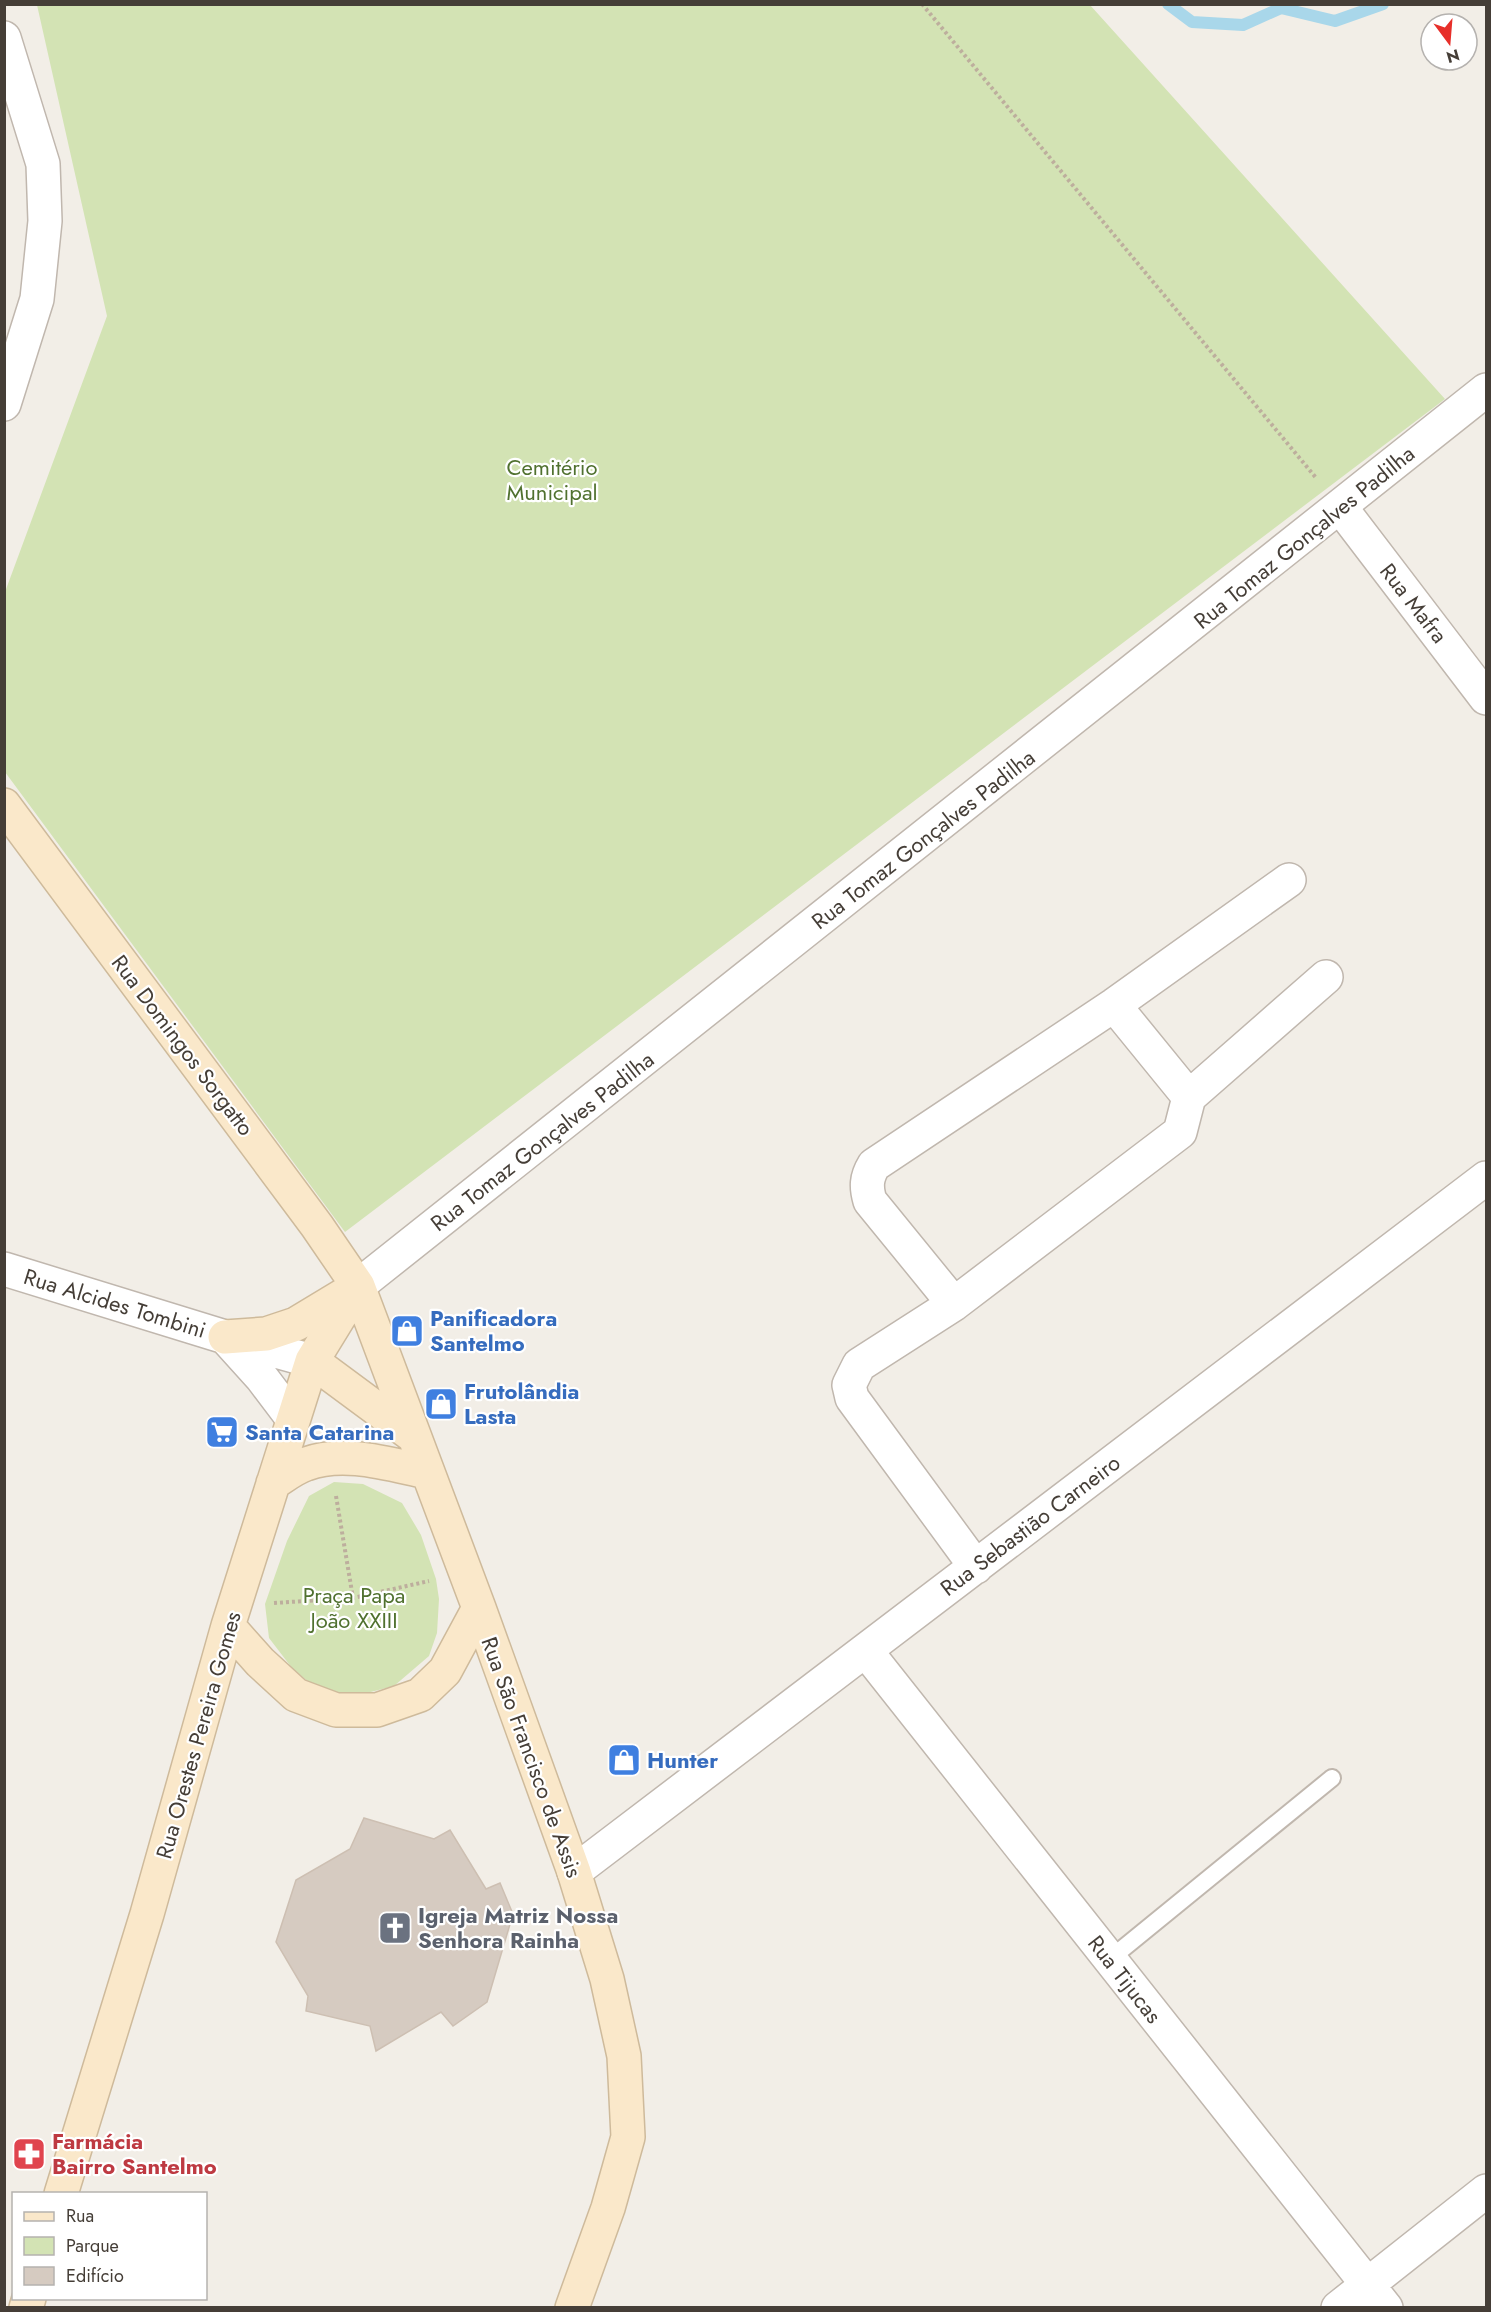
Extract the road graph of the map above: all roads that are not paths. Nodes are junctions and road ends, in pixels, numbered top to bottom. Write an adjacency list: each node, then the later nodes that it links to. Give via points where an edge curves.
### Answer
1 (4, 38): 3 (street, via 43,164 45,221 37,299)
2 (1486, 390): 4 (street, Rua Tomaz Gonçalves Padilha)
3 (4, 404)
4 (1341, 508): 5 (street, Rua Mafra); 13 (street, Rua Tomaz Gonçalves Padilha)
5 (1486, 698)
6 (4, 805): 13 (main road, Rua Domingos Sorgatto)
7 (1289, 880): 9 (street)
8 (1326, 978): 10 (street)
9 (1114, 1005): 10 (street); 14 (street, via 874,1166 868,1175 870,1201)
10 (1189, 1097): 14 (street, via 1180,1131)
11 (1486, 1178): 21 (street, Rua Sebastião Carneiro)
12 (4, 1269): 15 (street, Rua Alcides Tombini)
13 (358, 1286): 15 (main road, via 296,1324 266,1334); 16 (main road, Rua Orestes Pereira Gomes); 18 (main road, Rua São Francisco de Assis)
14 (954, 1304): 21 (street, via 859,1365 849,1385 852,1398)
15 (225, 1337): 16 (street, Rua Alcides Tombini); 17 (street, Rua Alcides Tombini)
16 (312, 1361): 17 (main road, Rua Orestes Pereira Gomes); 18 (main road)
17 (293, 1419): 20 (main road, Rua Orestes Pereira Gomes)
18 (412, 1435): 19 (main road, Rua São Francisco de Assis)
19 (427, 1472): 20 (main road, via 373,1461 327,1458 303,1464); 22 (main road, Rua São Francisco de Assis)
20 (273, 1483): 23 (main road, Rua Orestes Pereira Gomes)
21 (976, 1567): 24 (street, Rua Sebastião Carneiro)
22 (479, 1608): 23 (main road, via 445,1671 420,1695 377,1710 336,1710 296,1695 260,1662); 26 (main road, Rua São Francisco de Assis)
23 (231, 1615): 29 (main road, Rua Orestes Pereira Gomes, via 147,1914)
24 (866, 1651): 26 (street, Rua Sebastião Carneiro); 27 (street, Rua Tijucas)
25 (1332, 1778): 27 (lane)
26 (574, 1872): 31 (main road, Rua São Francisco de Assis, via 607,1979 624,2056 628,2137 608,2208)
27 (1110, 1959): 30 (street, Rua Tijucas)
28 (1486, 2191): 30 (street)
29 (61, 2192)
30 (1377, 2296): 32 (street)
31 (572, 2307)
32 (1338, 2307)

